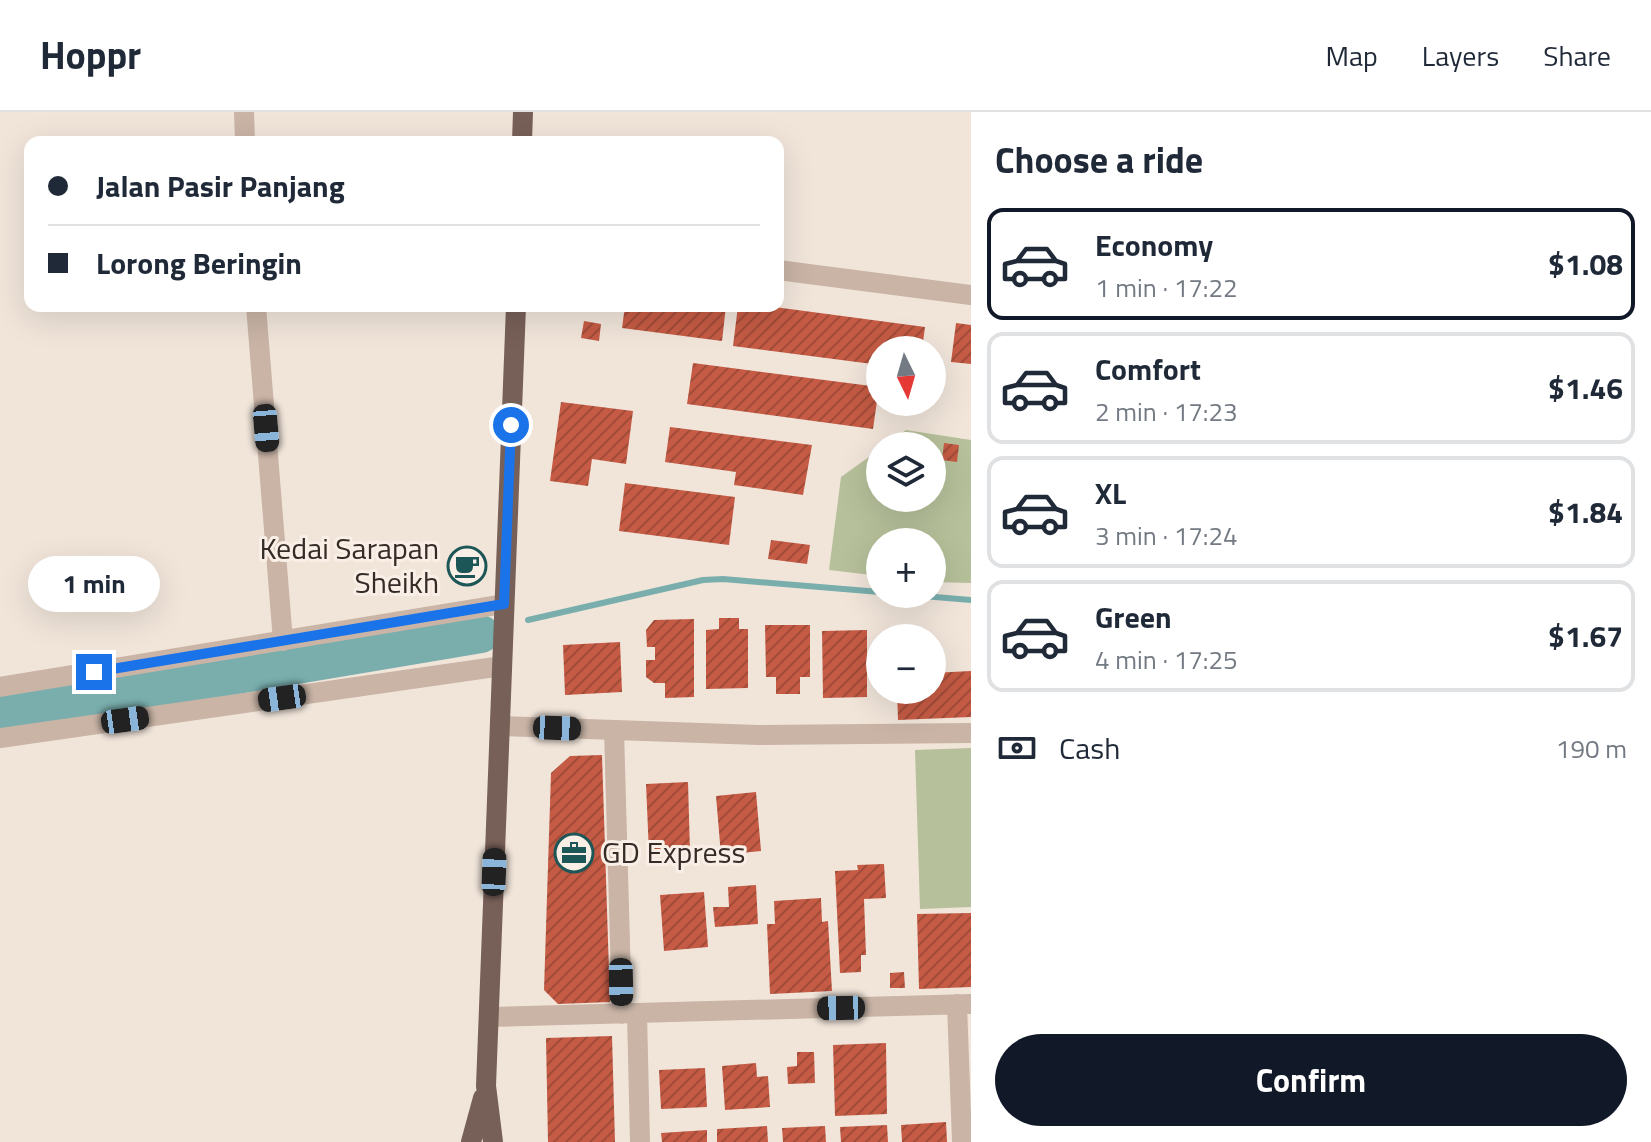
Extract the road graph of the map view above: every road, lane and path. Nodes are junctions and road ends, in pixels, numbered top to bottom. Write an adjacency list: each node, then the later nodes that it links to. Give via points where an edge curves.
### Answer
1 (244, 112): 3 (street)
2 (523, 112): 4 (main road)
3 (245, 136)
4 (522, 136)
5 (784, 271): 6 (street)
6 (971, 295)
7 (256, 312): 10 (street)
8 (516, 312): 9 (main road)
9 (504, 604): 10 (street); 11 (main road)
10 (283, 641): 12 (street)
11 (502, 666): 13 (main road); 16 (street)
12 (0, 687)
13 (500, 726): 14 (street); 19 (main road)
14 (614, 730): 15 (street); 18 (street)
15 (971, 733)
16 (0, 738)
17 (964, 1004): 18 (street); 24 (street)
18 (629, 1013): 19 (street); 23 (street)
19 (489, 1017): 20 (main road)
20 (486, 1086): 21 (main road); 22 (main road)
21 (471, 1142)
22 (493, 1142)
23 (640, 1142)
24 (962, 1142)

